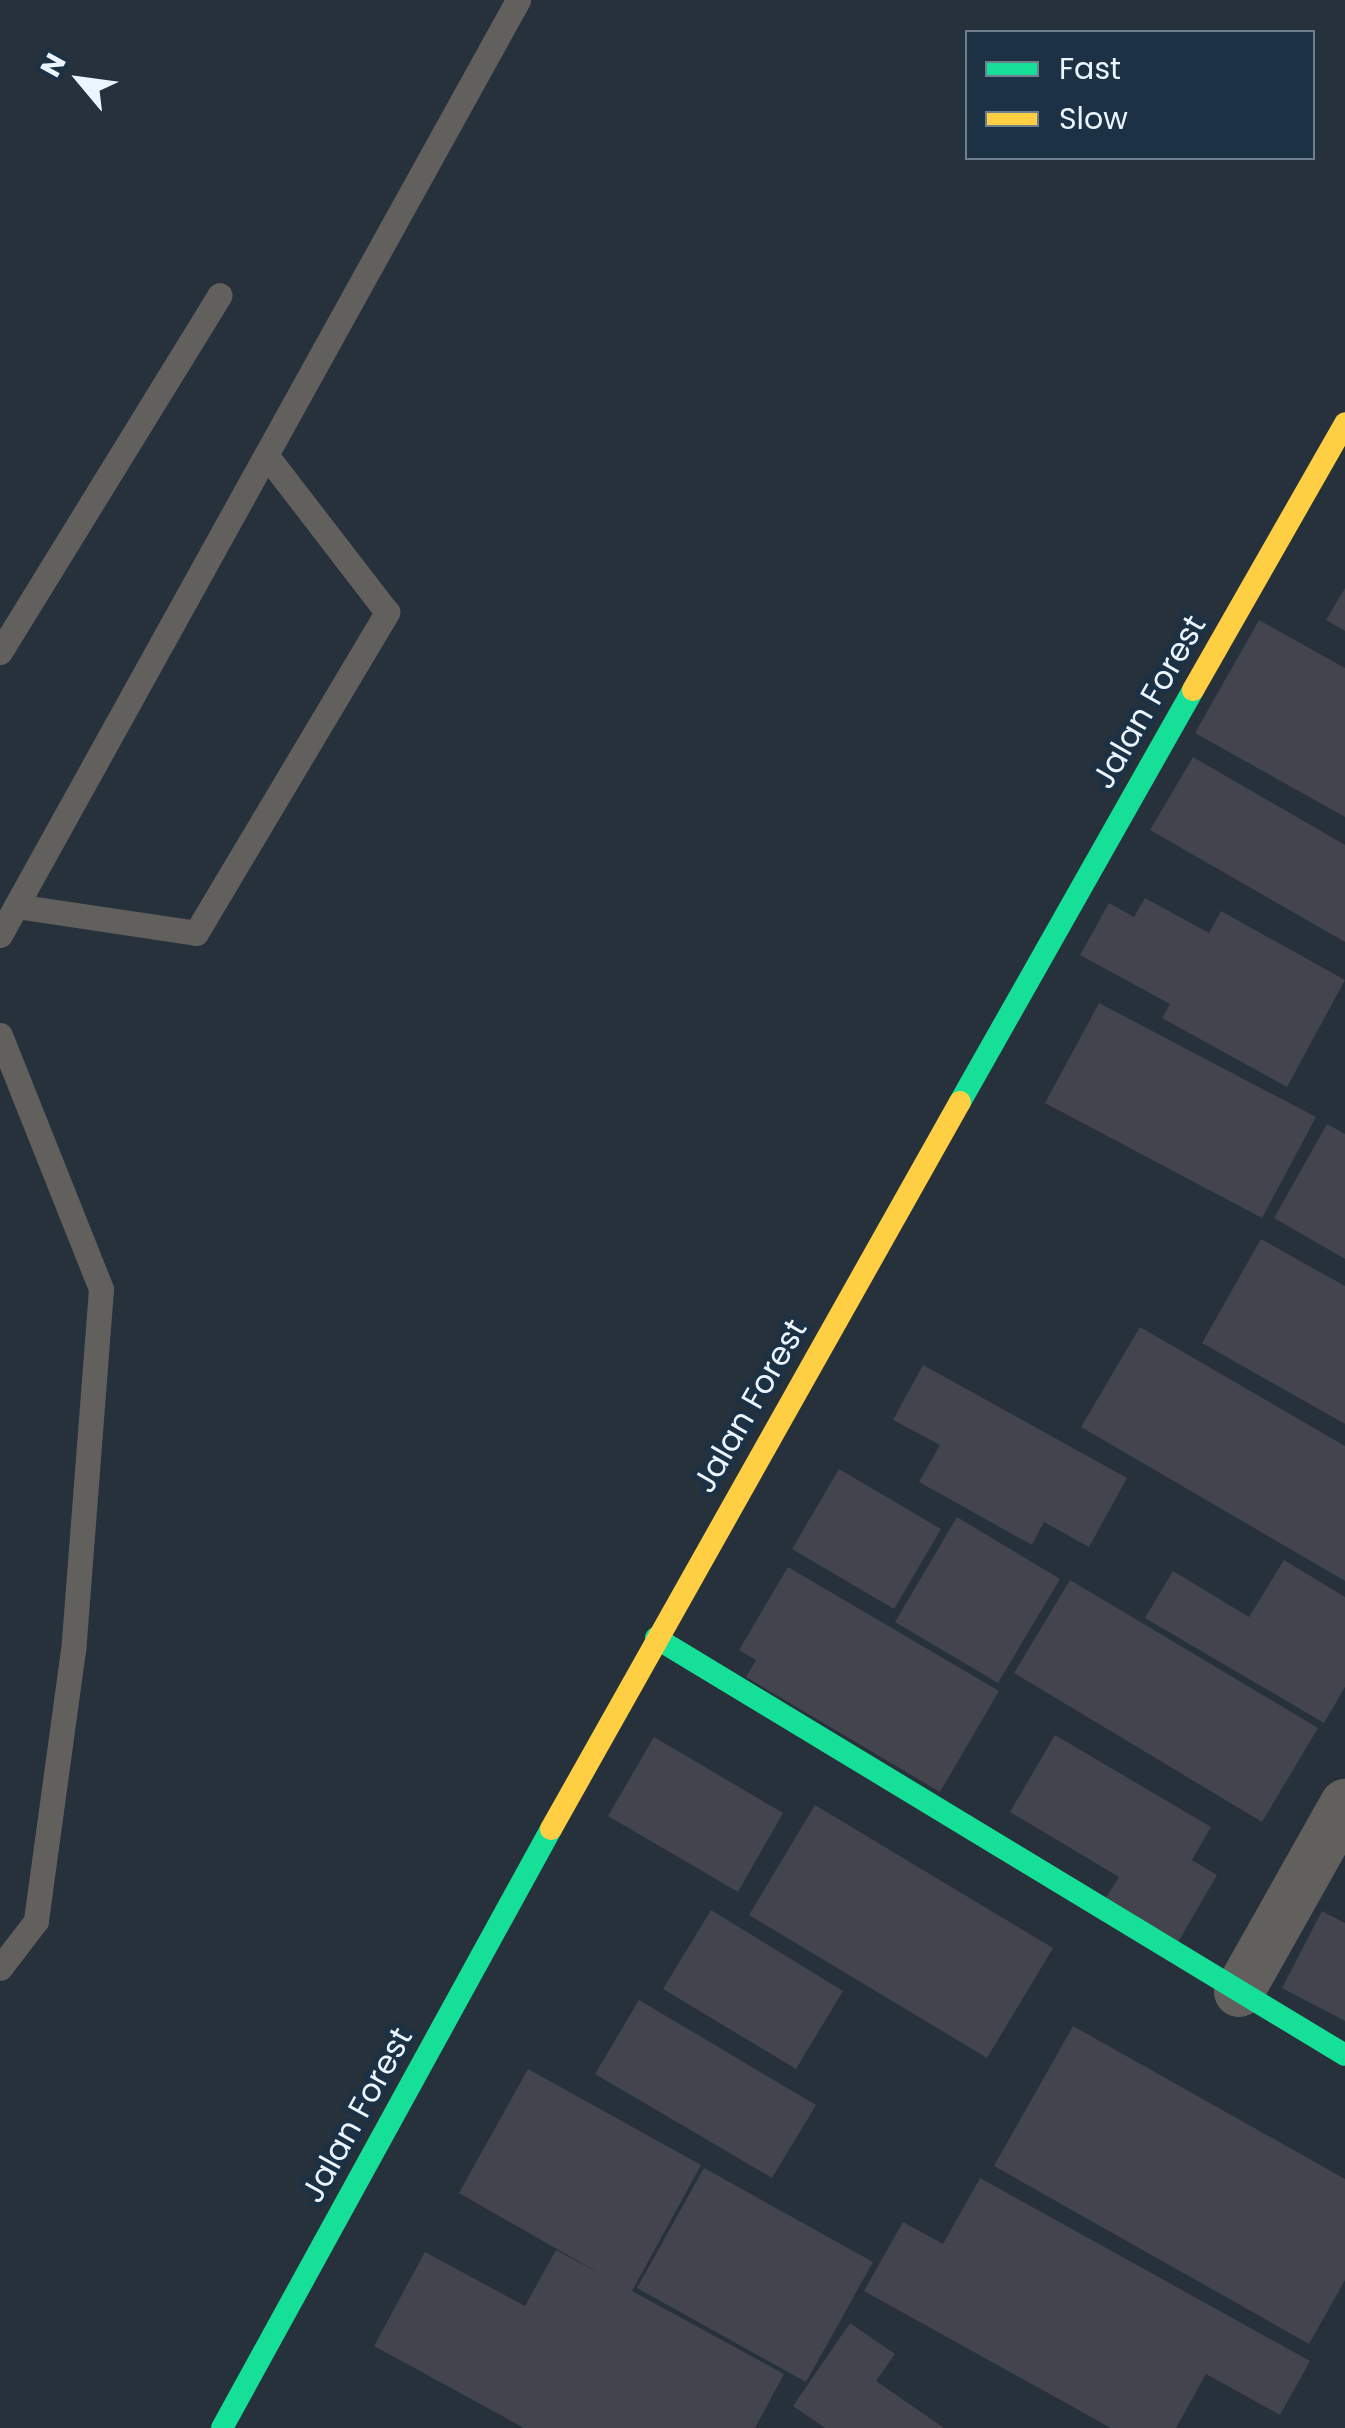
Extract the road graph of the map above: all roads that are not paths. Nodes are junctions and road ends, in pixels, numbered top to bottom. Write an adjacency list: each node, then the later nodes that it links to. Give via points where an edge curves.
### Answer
1 (518, 0): 4 (lane)
2 (220, 295): 5 (lane)
3 (1345, 423): 9 (street, Jalan Forest)
4 (266, 455): 6 (lane); 6 (lane, via 387,612 196,933)
5 (0, 652)
6 (16, 906): 7 (lane)
7 (0, 934)
8 (0, 1035): 11 (lane, via 101,1289 73,1650 36,1920)
9 (656, 1638): 12 (street); 14 (street, Jalan Forest)
10 (1345, 1804): 12 (street)
11 (0, 1968)
12 (1239, 1992): 13 (street)
13 (1345, 2056)
14 (222, 2428)

